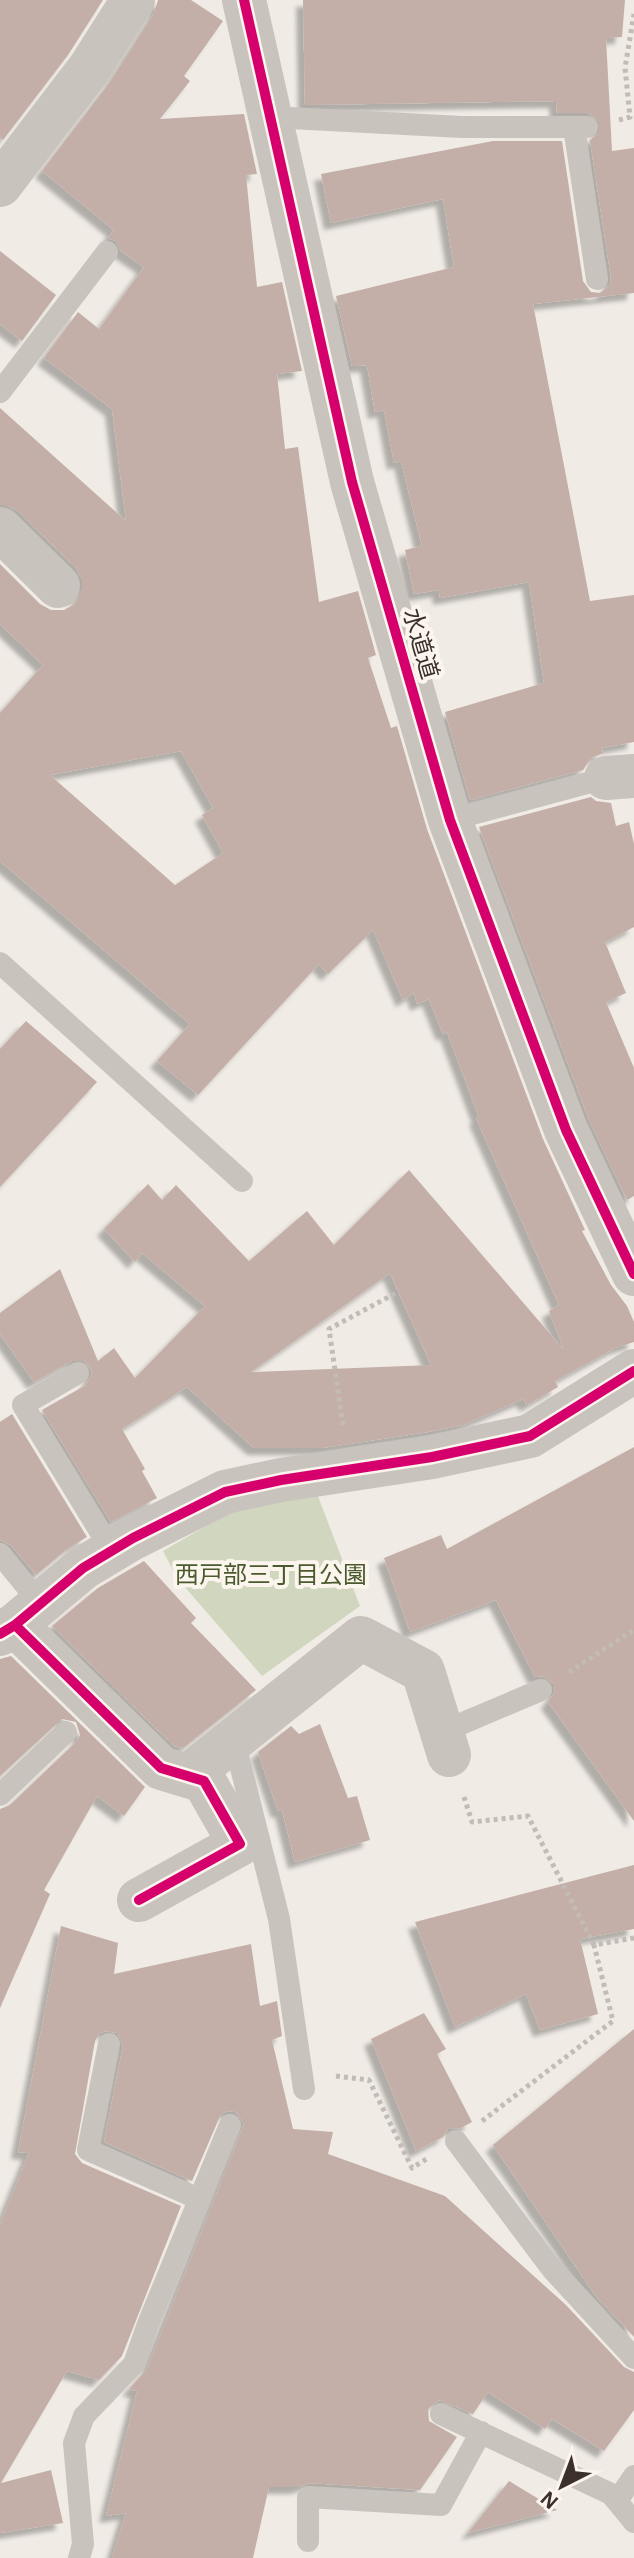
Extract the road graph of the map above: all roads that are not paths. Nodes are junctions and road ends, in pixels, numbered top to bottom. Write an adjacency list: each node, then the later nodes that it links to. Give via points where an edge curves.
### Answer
1 (133, 0): 4 (street, via 89,69)
2 (244, 0): 3 (street, 水道道)
3 (271, 117): 6 (lane, via 580,127); 11 (street, 水道道, via 352,482)
4 (0, 185)
5 (107, 252): 7 (lane)
6 (597, 279)
7 (0, 392)
8 (0, 529): 9 (street)
9 (58, 586)
10 (620, 777): 11 (lane)
11 (450, 820): 14 (street, 水道道, via 566,1130)
12 (0, 963): 13 (lane)
13 (242, 1181)
14 (634, 1274)
15 (634, 1371): 17 (street, via 530,1436 225,1492)
16 (78, 1373): 17 (lane, via 23,1405)
17 (112, 1551): 19 (street)
18 (0, 1554): 19 (lane)
19 (19, 1621): 24 (street, via 161,1768)
20 (541, 1690): 23 (lane)
21 (66, 1732): 25 (lane)
22 (234, 1740): 23 (street, via 361,1638 423,1671); 24 (street); 28 (lane, via 279,1919)
23 (445, 1744)
24 (188, 1776): 26 (street, via 204,1781 240,1844)
25 (0, 1795)
26 (139, 1900)
27 (109, 2044): 31 (lane, via 88,2150)
28 (304, 2089)
29 (230, 2125): 31 (lane)
30 (456, 2141): 32 (lane, via 552,2269)
31 (199, 2199): 39 (lane, via 134,2364 84,2416 74,2443 83,2544)
32 (634, 2358)
33 (441, 2414): 34 (lane)
34 (481, 2432): 36 (lane); 38 (lane, via 441,2505 308,2497)
35 (634, 2476): 36 (lane)
36 (617, 2501): 37 (lane)
37 (634, 2522)
38 (308, 2541)
39 (79, 2558)

